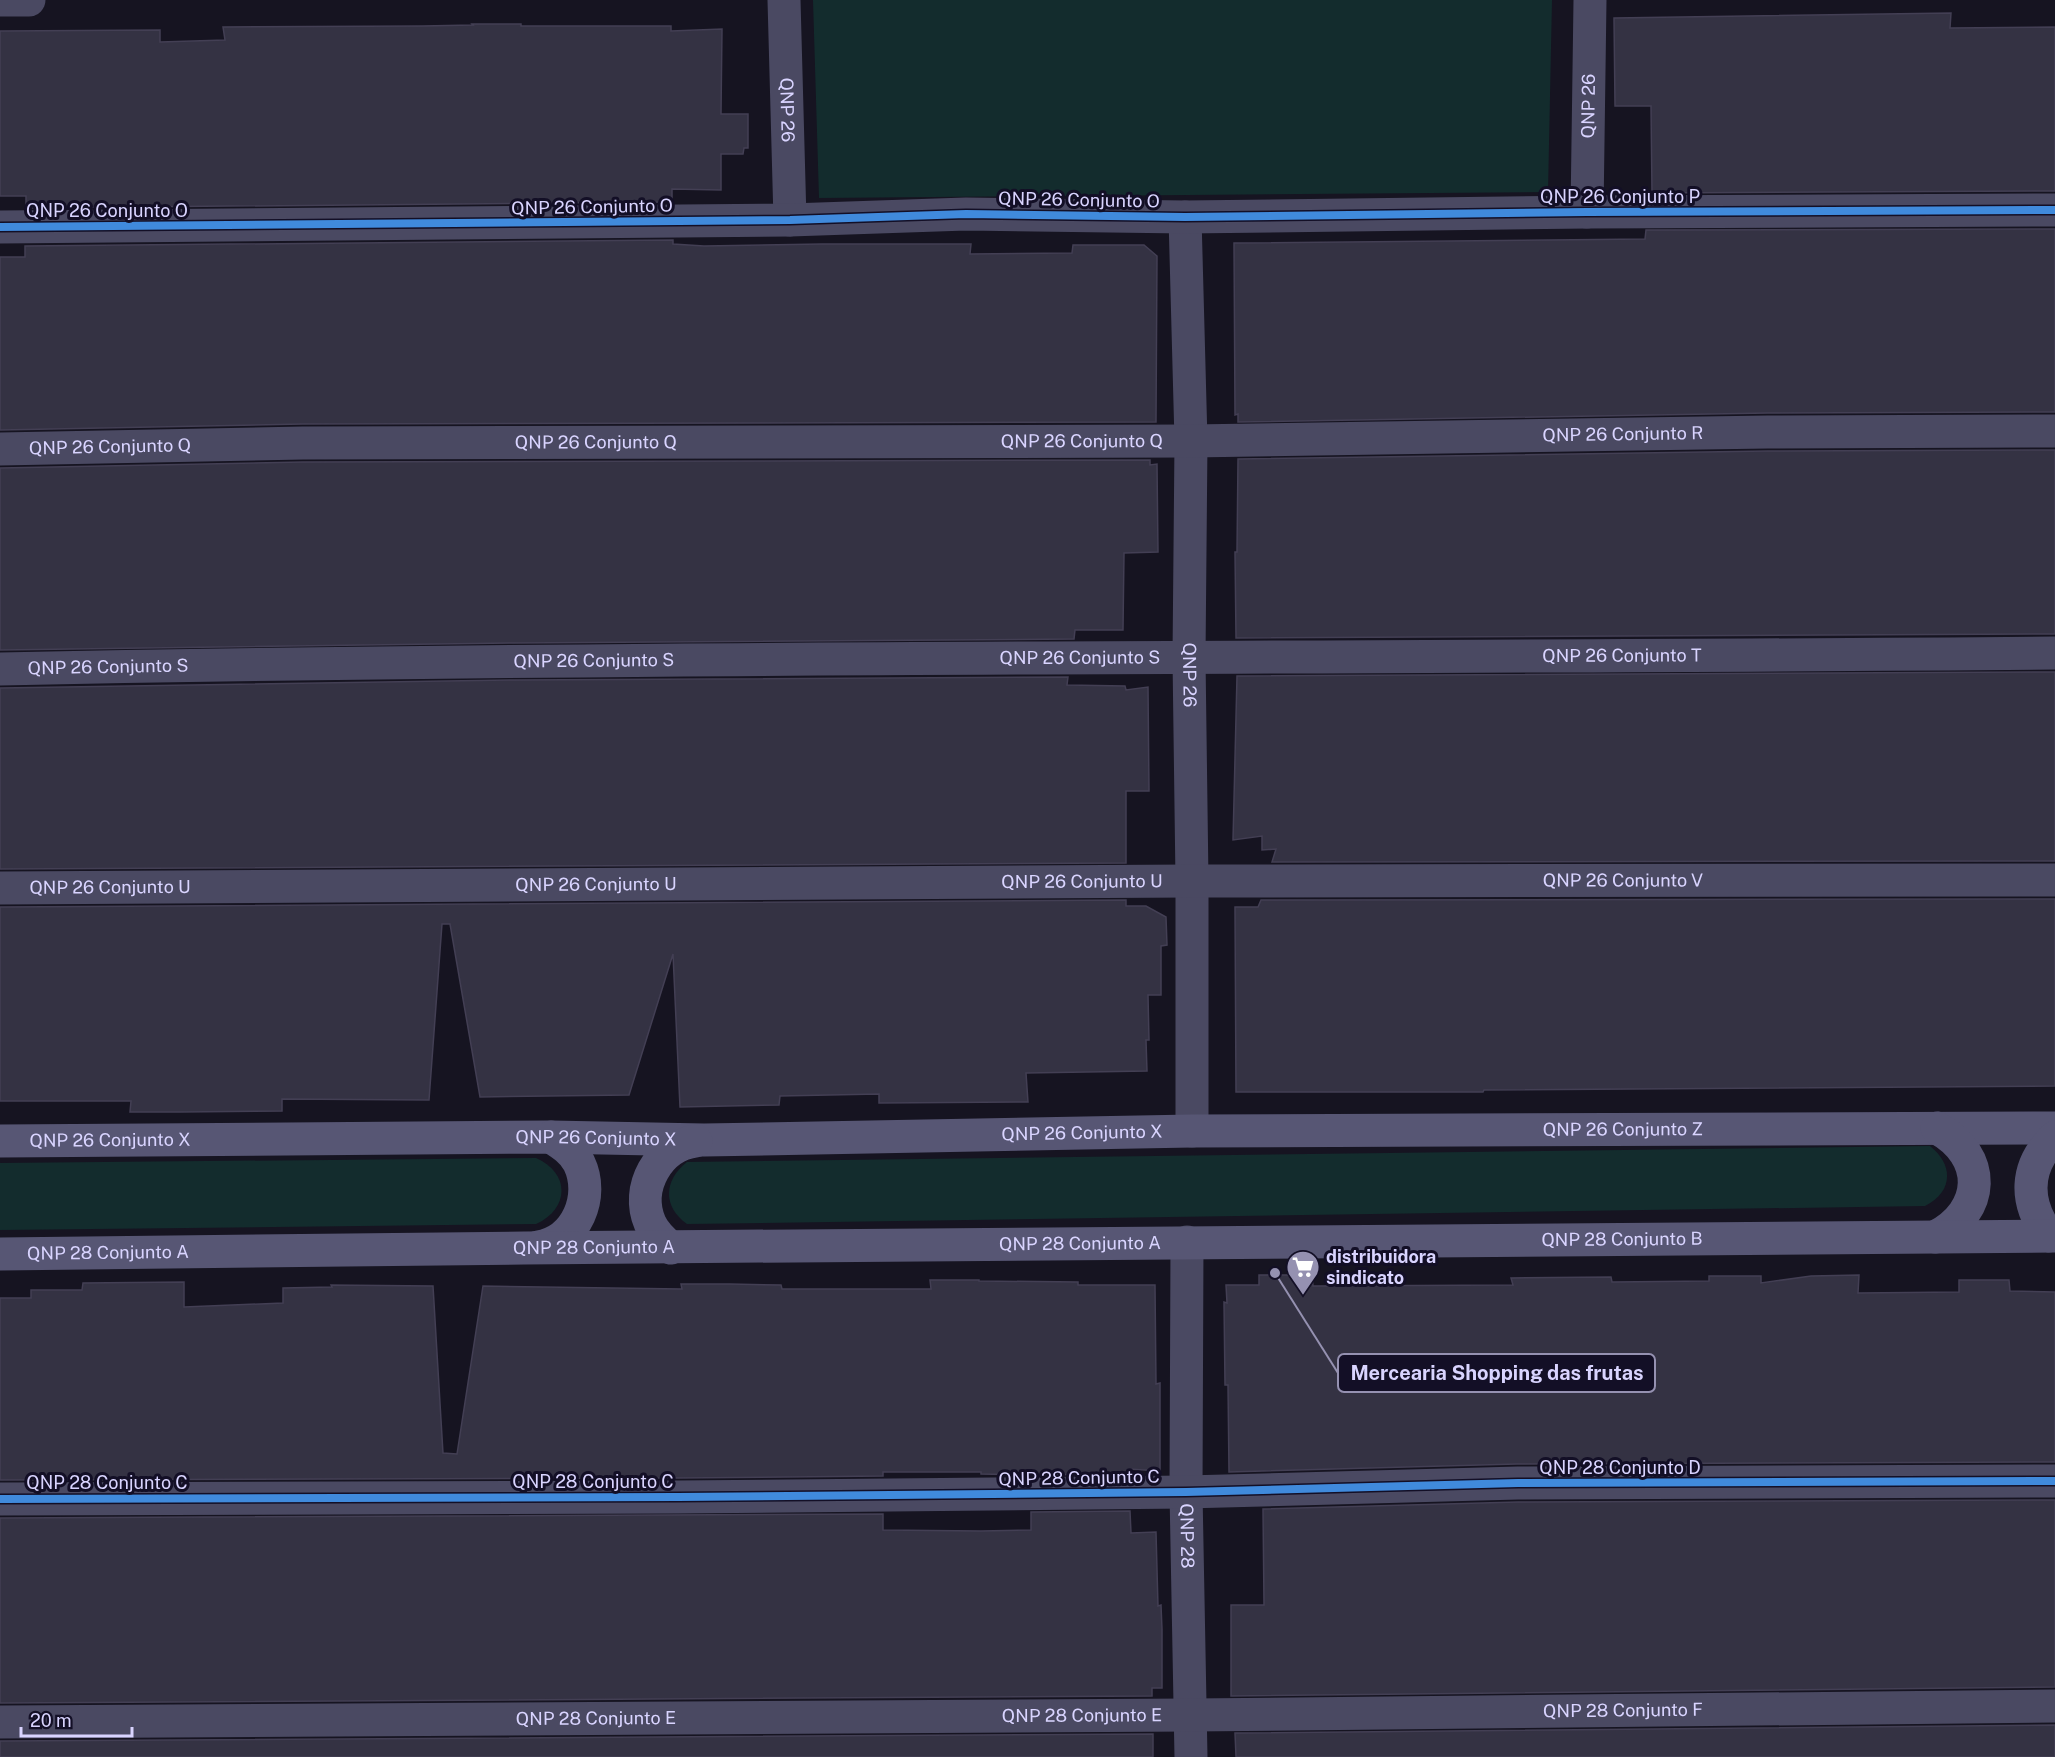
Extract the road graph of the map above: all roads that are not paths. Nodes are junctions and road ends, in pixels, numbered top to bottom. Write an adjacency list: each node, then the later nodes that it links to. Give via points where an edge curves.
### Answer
1 (0, 0): 2 (street)
2 (29, 0)
3 (784, 0): 8 (street, QNP 26)
4 (1590, 0): 6 (street, QNP 26)
5 (2055, 210): 6 (street, QNP 26 Conjunto P)
6 (1587, 212): 7 (street, QNP 26 Conjunto P)
7 (1185, 217): 8 (street, QNP 26 Conjunto O, via 966,213); 11 (street, QNP 26)
8 (790, 220): 9 (street, QNP 26 Conjunto O)
9 (0, 226)
10 (2055, 431): 11 (street, QNP 26 Conjunto R)
11 (1191, 441): 12 (street, QNP 26 Conjunto Q, via 303,442); 14 (street, QNP 26)
12 (0, 449)
13 (2055, 653): 14 (street, QNP 26 Conjunto T)
14 (1189, 658): 15 (street, QNP 26 Conjunto S); 17 (street, QNP 26)
15 (0, 669)
16 (2055, 880): 17 (street, QNP 26 Conjunto V)
17 (1192, 881): 18 (street, QNP 26 Conjunto U); 21 (street, QNP 26)
18 (0, 888)
19 (1937, 1128): 20 (street, QNP 26 Conjunto Z); 21 (street, QNP 26 Conjunto Z); 27 (street, via 1964,1149 1972,1165 1974,1183 1963,1216)
20 (2055, 1128)
21 (1192, 1131): 24 (street, QNP 26 Conjunto X)
22 (551, 1137): 24 (street, QNP 26 Conjunto X); 25 (street, QNP 26 Conjunto X); 29 (street, via 578,1161 586,1195 572,1228 542,1246)
23 (2055, 1137): 26 (street, via 2042,1152 2030,1186 2038,1221)
24 (704, 1140): 30 (street, via 689,1142 663,1156 647,1182 648,1218 659,1238)
25 (0, 1141)
26 (2052, 1236): 27 (street, QNP 28 Conjunto B)
27 (1935, 1237): 28 (street, QNP 28 Conjunto B)
28 (1186, 1242): 30 (street, QNP 28 Conjunto A); 33 (street, QNP 28)
29 (524, 1248): 30 (street, QNP 28 Conjunto A); 31 (street, QNP 28 Conjunto A)
30 (671, 1248)
31 (0, 1254)
32 (2055, 1481): 33 (street, QNP 28 Conjunto D, via 1518,1483)
33 (1186, 1492): 34 (street, QNP 28 Conjunto C); 36 (street, QNP 28)
34 (0, 1499)
35 (2055, 1706): 36 (street, QNP 28 Conjunto F)
36 (1191, 1715): 37 (street, QNP 28 Conjunto E); 38 (street, QNP 28)
37 (0, 1722)
38 (1191, 1757)

